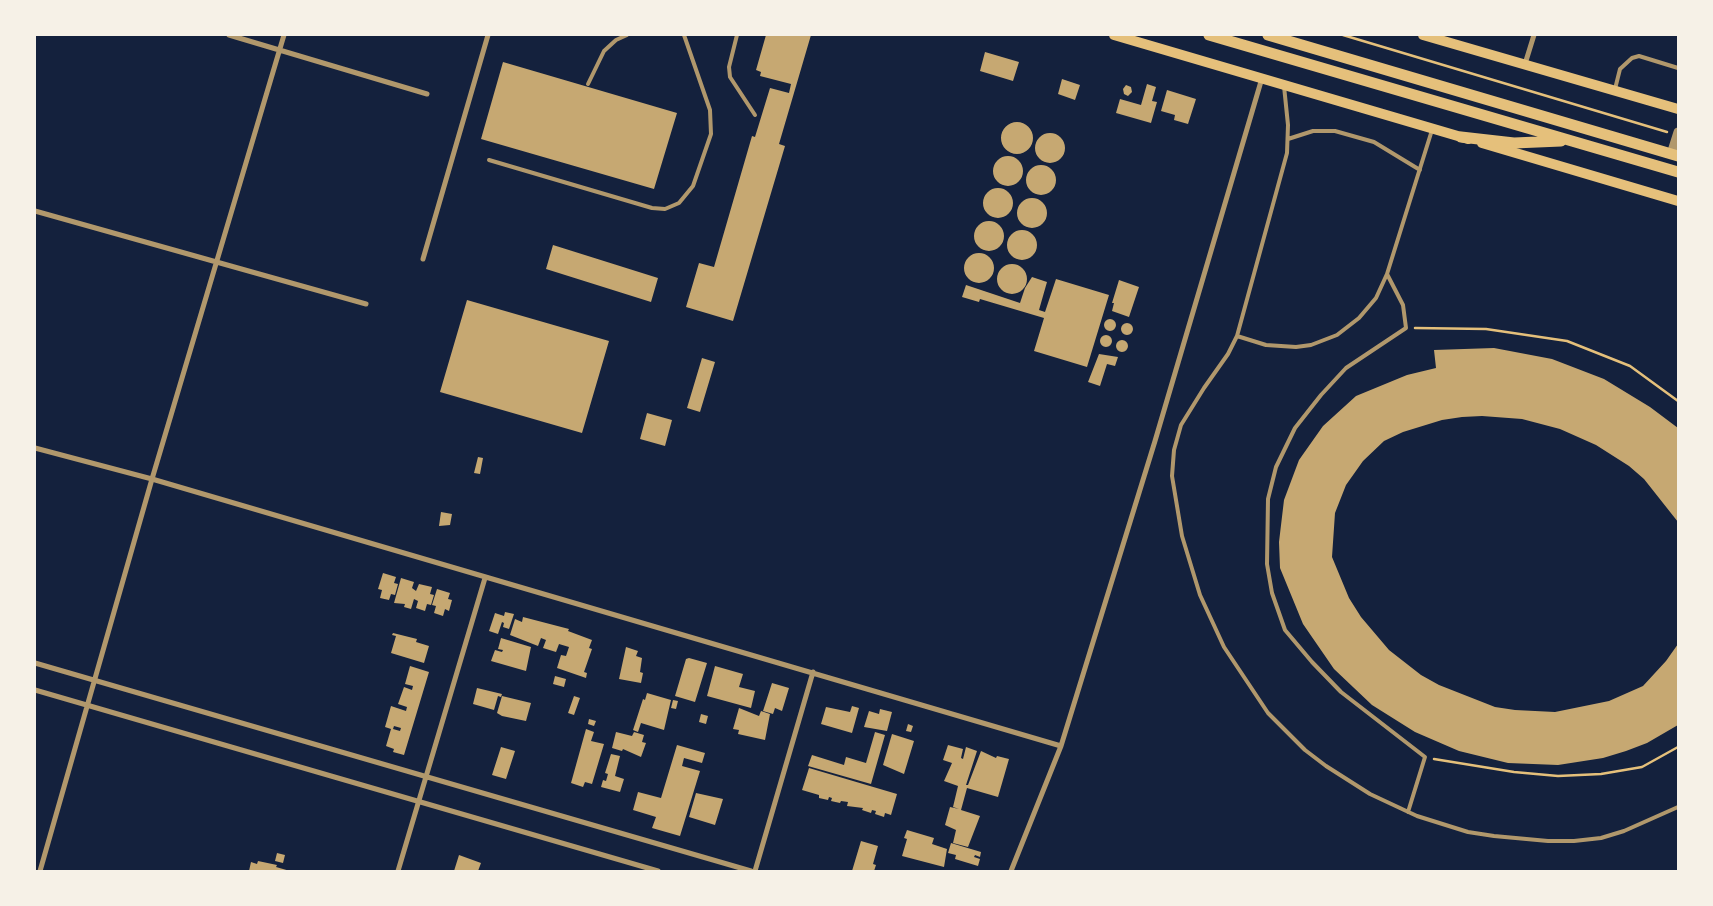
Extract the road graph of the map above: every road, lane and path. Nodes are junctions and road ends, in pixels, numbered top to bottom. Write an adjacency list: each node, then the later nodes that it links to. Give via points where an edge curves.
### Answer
1 (229, 35): 13 (street)
2 (284, 35): 13 (street)
3 (488, 35): 34 (street)
4 (628, 35): 17 (lane, via 604,51)
5 (684, 35): 29 (lane, via 710,110 712,134 693,186 679,203 665,209 652,208)
6 (737, 35): 22 (lane, via 729,66 730,77)
7 (1114, 35): 16 (main road)
8 (1209, 35): 27 (main road)
9 (1268, 35): 28 (main road)
10 (1343, 35): 24 (path)
11 (1423, 35): 14 (main road)
12 (1534, 35): 14 (street)
13 (280, 50): 20 (street); 35 (street)
14 (1525, 64): 19 (main road)
15 (1678, 68): 19 (lane, via 1638,56 1632,58 1620,69)
16 (1262, 78): 18 (main road); 49 (street)
17 (588, 84)
18 (1284, 84): 23 (main road); 26 (lane)
19 (1614, 91): 21 (main road)
20 (427, 94)
21 (1678, 109)
22 (755, 116)
23 (1433, 128): 25 (main road); 30 (lane)
24 (1678, 134): 28 (street)
25 (1461, 136): 27 (main road, via 1514,143); 32 (main road)
26 (1288, 139): 30 (lane, via 1313,131 1335,131 1374,142); 39 (lane, via 1287,153)
27 (1572, 141): 31 (main road)
28 (1675, 155)
29 (489, 160)
30 (1420, 170): 36 (lane)
31 (1678, 172)
32 (1678, 201)
33 (35, 211): 35 (street)
34 (423, 259)
35 (218, 262): 37 (street); 42 (street)
36 (1387, 274): 38 (lane, via 1403,305); 39 (lane, via 1376,298 1360,318 1325,341 1282,347 1250,342)
37 (366, 304)
38 (1406, 328): 40 (path, via 1486,329 1567,342 1630,366); 51 (lane, via 1346,368 1295,428 1276,467 1268,500 1266,564 1285,630 1341,692)
39 (1237, 336): 55 (lane, via 1181,425 1174,450 1172,476 1176,506 1200,595 1237,670 1286,732 1347,781)
40 (1678, 400)
41 (35, 448): 42 (street)
42 (152, 479): 43 (street); 46 (street)
43 (485, 578): 45 (street); 52 (street)
44 (35, 663): 46 (street)
45 (813, 672): 49 (street); 59 (street)
46 (95, 680): 48 (street); 52 (street)
47 (35, 690): 48 (street)
48 (88, 705): 53 (street); 56 (street)
49 (1061, 746): 60 (street)
50 (1678, 747): 51 (path, via 1642,767 1601,774 1558,776)
51 (1425, 757): 55 (lane)
52 (427, 777): 53 (street); 59 (street)
53 (419, 802): 57 (street); 58 (street)
54 (1678, 807): 55 (lane, via 1624,831 1574,841 1494,836 1442,825)
55 (1408, 812)
56 (40, 871)
57 (398, 871)
58 (658, 871)
59 (753, 871)
60 (1011, 871)

